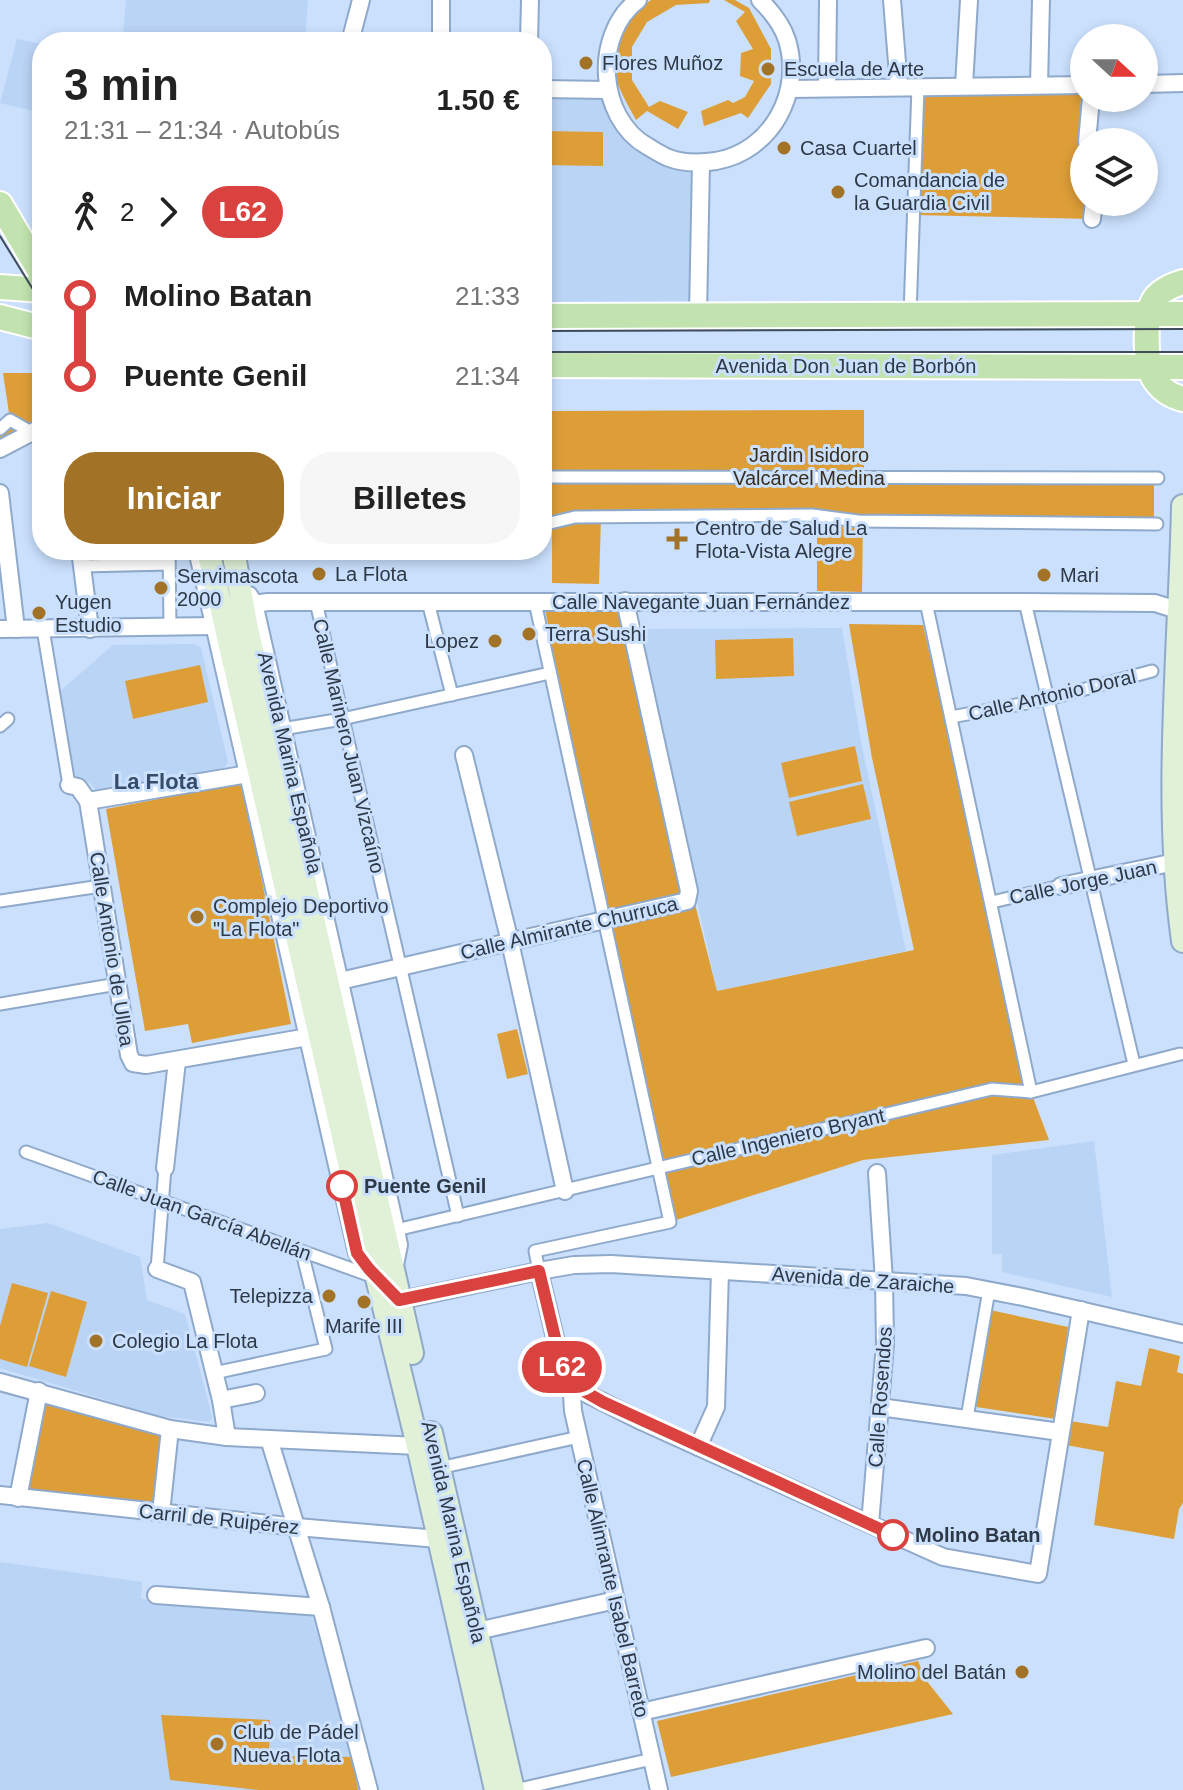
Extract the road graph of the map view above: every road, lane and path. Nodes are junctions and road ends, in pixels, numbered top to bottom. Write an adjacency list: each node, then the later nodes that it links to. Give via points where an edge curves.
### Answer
1 (361, 0): 10 (street)
2 (441, 0): 11 (street)
3 (530, 0): 12 (street)
4 (760, 0): 22 (street, via 787,38)
5 (828, 0): 20 (street)
6 (892, 0): 18 (street)
7 (969, 0): 17 (street)
8 (1041, 0): 15 (street)
9 (632, 2): 23 (street, via 614,30 606,60)
10 (353, 32)
11 (441, 32)
12 (529, 32)
13 (1183, 83): 14 (street)
14 (1158, 84)
15 (1039, 85): 16 (street); 17 (street)
16 (1070, 85)
17 (964, 86): 19 (street)
18 (899, 87): 19 (street); 20 (street)
19 (918, 87): 33 (street)
20 (827, 88): 22 (street)
21 (552, 89): 23 (street)
22 (790, 89): 24 (street, via 768,133 749,149)
23 (608, 90): 24 (street, via 622,123 640,142 668,158)
24 (701, 163): 32 (street)
25 (0, 204): 26 (main road)
26 (32, 258)
27 (1182, 279): 30 (main road, via 1157,296)
28 (0, 287): 29 (main road)
29 (32, 289)
30 (1148, 314): 31 (main road); 33 (main road); 38 (main road)
31 (1183, 314)
32 (698, 315): 33 (main road); 34 (main road)
33 (910, 315)
34 (552, 316)
35 (0, 317): 36 (main road)
36 (32, 325)
37 (552, 365): 38 (main road, Avenida Don Juan de Borbón)
38 (1150, 367): 39 (main road, Avenida Don Juan de Borbón); 40 (main road, via 1159,385)
39 (1183, 367)
40 (1181, 402)
41 (32, 428): 42 (street, via 10,420)
42 (0, 429)
43 (32, 433): 44 (street)
44 (0, 449)
45 (552, 477): 46 (street)
46 (1158, 478)
47 (0, 493): 65 (street)
48 (1183, 506): 49 (main road)
49 (1183, 515): 67 (main road)
50 (552, 523): 51 (street, via 575,517 812,515 858,521)
51 (1157, 524)
52 (81, 560): 71 (street)
53 (110, 560): 58 (street)
54 (169, 560): 58 (street)
55 (203, 560): 66 (street, Avenida Marina Española)
56 (212, 560): 66 (main road, Avenida Marina Española)
57 (235, 560): 66 (main road, Avenida Marina Española, via 240,582)
58 (169, 564): 68 (street)
59 (625, 601): 62 (street, Calle Navegante Juan Fernández); 63 (street, Calle Navegante Juan Fernández); 90 (street, Calle Almirante Churruca, via 689,891 687,901 680,904)
60 (316, 602): 61 (street, Calle Navegante Juan Fernández); 66 (street, Calle Navegante Juan Fernández); 77 (street, Calle Marinero Juan Vizcaíno)
61 (428, 602): 62 (street, Calle Navegante Juan Fernández); 74 (street)
62 (535, 602): 73 (street)
63 (926, 602): 64 (street, Calle Navegante Juan Fernández); 76 (street)
64 (1025, 602): 67 (street, Calle Navegante Juan Fernández, via 1155,603); 75 (street)
65 (6, 603): 69 (street)
66 (234, 611): 68 (street, Calle Navegante Juan Fernández); 78 (street, Avenida Marina Española); 80 (main road, Avenida Marina Española); 84 (main road, Avenida Marina Española, via 247,629)
67 (1182, 614): 83 (main road)
68 (170, 627): 71 (street, Calle Navegante Juan Fernández)
69 (8, 629): 70 (street, Calle Navegante Juan Fernández)
70 (43, 629): 71 (street, Calle Navegante Juan Fernández); 81 (street)
71 (90, 629)
72 (1152, 671): 75 (street, Calle Antonio Doral)
73 (550, 673): 74 (street); 90 (street)
74 (452, 695): 77 (street)
75 (1048, 699): 76 (street, Calle Antonio Doral); 85 (street)
76 (951, 717): 89 (street)
77 (342, 719): 78 (street); 93 (street, Calle Marinero Juan Vizcaíno)
78 (282, 729): 94 (street, Avenida Marina Española)
79 (464, 755): 92 (street)
80 (255, 778): 82 (street); 84 (street, Avenida Marina Española, via 276,797); 97 (street, Avenida Marina Española); 106 (main road, Avenida Marina Española)
81 (69, 785): 82 (street, via 78,787)
82 (88, 801): 86 (street, Calle Antonio de Ulloa)
83 (1175, 862): 85 (street, Calle Jorge Juan); 91 (main road)
84 (300, 863): 116 (main road, Avenida Marina Española)
85 (1090, 878): 87 (street, Calle Jorge Juan); 100 (street)
86 (101, 886): 88 (street); 95 (street, Calle Antonio de Ulloa)
87 (1061, 886): 89 (street, Calle Jorge Juan)
88 (0, 901)
89 (992, 902): 101 (street)
90 (603, 921): 92 (street, Calle Almirante Churruca); 104 (street)
91 (1183, 941)
92 (510, 942): 93 (street, Calle Almirante Churruca); 107 (street)
93 (399, 967): 94 (street, Calle Almirante Churruca); 110 (street, Calle Marinero Juan Vizcaíno)
94 (340, 981): 111 (street, Avenida Marina Española)
95 (117, 984): 96 (street); 99 (street, Calle Antonio de Ulloa, via 131,1061)
96 (0, 1004)
97 (308, 1037): 99 (street, Calle Antonio de Ulloa); 109 (street, Avenida Marina Española)
98 (1180, 1054): 100 (street, Calle Ingeniero Bryant)
99 (177, 1061): 103 (street)
100 (1134, 1064): 101 (street, Calle Ingeniero Bryant)
101 (1031, 1092): 104 (street, Calle Ingeniero Bryant, via 992,1089)
102 (26, 1152): 108 (street, Calle Juan García Abellán)
103 (165, 1168): 108 (street)
104 (659, 1169): 107 (street, Calle Ingeniero Bryant); 114 (street, via 670,1222 535,1251)
105 (877, 1173): 117 (street, Calle Rosendos)
106 (353, 1180): 109 (street); 116 (main road, Avenida Marina Española)
107 (565, 1191): 110 (street, Calle Ingeniero Bryant)
108 (162, 1202): 112 (street, Calle Juan García Abellán); 113 (street)
109 (348, 1215): 116 (street, Avenida Marina Española, via 357,1253)
110 (458, 1216): 111 (street, Calle Ingeniero Bryant)
111 (396, 1230): 116 (street, Avenida Marina Española, via 399,1245)
112 (302, 1252): 116 (street, Calle Juan García Abellán); 122 (street, via 326,1349)
113 (157, 1269): 122 (street, via 192,1282)
114 (539, 1271): 115 (street, Avenida de Zaraiche, via 590,1264); 119 (street, Avenida de Zaraiche); 124 (street, via 562,1367)
115 (720, 1271): 117 (street, Avenida de Zaraiche); 136 (street, via 716,1407)
116 (386, 1277): 119 (main road)
117 (884, 1281): 118 (street, Avenida de Zaraiche); 128 (street, Calle Rosendos)
118 (989, 1290): 120 (street, Avenida de Zaraiche); 129 (street)
119 (392, 1302): 135 (main road)
120 (1081, 1310): 121 (street, Avenida de Zaraiche); 131 (street)
121 (1183, 1334)
122 (214, 1373): 127 (street)
123 (0, 1382): 125 (street)
124 (575, 1386): 133 (street, Calle Alimrante Isabel Barreto, via 571,1401); 136 (street)
125 (39, 1391): 130 (street); 139 (street)
126 (256, 1393): 127 (street)
127 (221, 1400): 132 (street)
128 (880, 1407): 129 (street); 141 (street, Calle Rosendos)
129 (967, 1418): 131 (street)
130 (170, 1429): 132 (street); 140 (street)
131 (1060, 1432): 141 (street, via 1038,1574 943,1557)
132 (227, 1437): 134 (street)
133 (579, 1437): 137 (street); 145 (street, Calle Alimrante Isabel Barreto)
134 (269, 1439): 135 (street); 142 (street)
135 (426, 1445): 137 (main road, Avenida Marina Española); 143 (main road, Avenida Marina Española)
136 (698, 1447): 141 (street)
137 (439, 1468): 147 (main road, Avenida Marina Española)
138 (0, 1495): 139 (street, Carril de Ruipérez)
139 (18, 1498): 140 (street, Carril de Ruipérez)
140 (161, 1513): 142 (street, Carril de Ruipérez)
141 (870, 1524)
142 (297, 1527): 143 (street, Carril de Ruipérez); 146 (street)
143 (438, 1539): 152 (main road, Avenida Marina Española)
144 (156, 1595): 146 (street)
145 (616, 1600): 147 (street); 149 (street, Calle Alimrante Isabel Barreto)
146 (321, 1607): 151 (street)
147 (477, 1631): 153 (main road, Avenida Marina Española)
148 (926, 1648): 149 (street)
149 (641, 1712): 150 (street, Calle Alimrante Isabel Barreto)
150 (652, 1759): 153 (street); 154 (street, Calle Alimrante Isabel Barreto)
151 (369, 1790)
152 (496, 1790)
153 (514, 1790)
154 (659, 1790)

